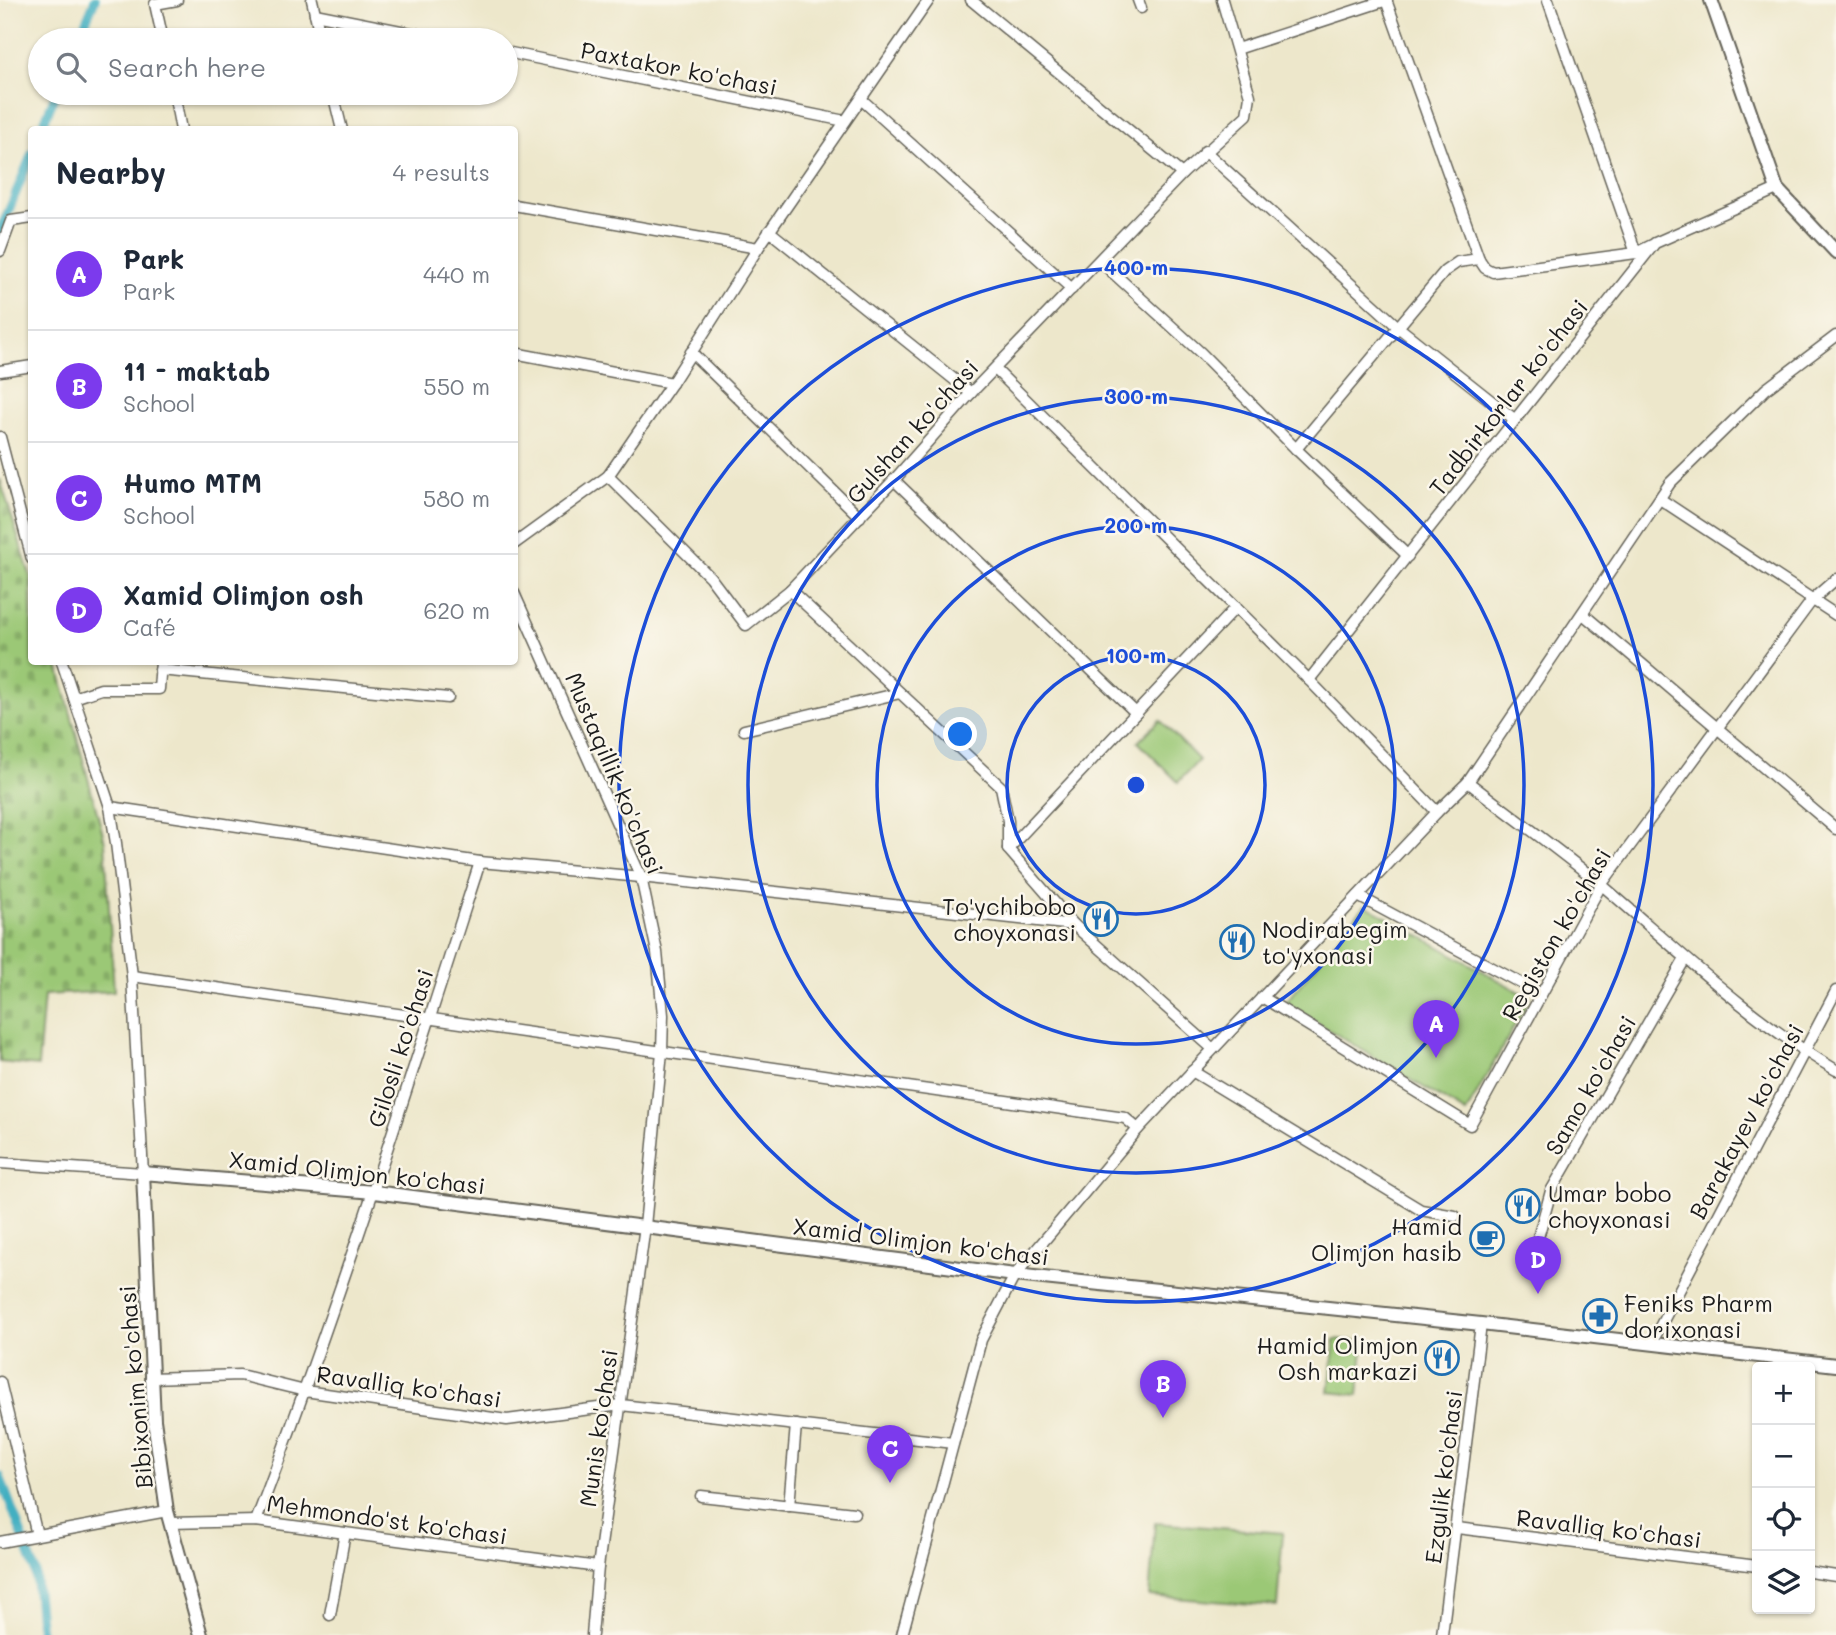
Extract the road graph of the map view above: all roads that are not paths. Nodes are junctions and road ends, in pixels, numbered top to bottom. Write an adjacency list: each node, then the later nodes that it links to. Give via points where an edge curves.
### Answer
1 (177, 0): 10 (street, via 155,4)
2 (312, 0): 9 (street)
3 (929, 0): 15 (street)
4 (971, 0): 22 (street)
5 (1222, 0): 13 (street)
6 (1386, 0): 13 (street); 32 (street)
7 (1548, 0): 31 (street)
8 (1711, 0): 23 (main road)
9 (315, 14): 11 (street); 12 (street)
10 (160, 28)
11 (318, 28)
12 (386, 28)
13 (1237, 50): 21 (street, Gulshan ko'chasi, via 1250,96 1247,114)
14 (518, 54): 18 (street, Paxtakor ko'chasi)
15 (861, 99): 18 (street); 34 (street)
16 (176, 105): 19 (street)
17 (336, 105): 20 (street)
18 (845, 121): 26 (street)
19 (180, 126)
20 (341, 126)
21 (1205, 151): 22 (street, Gulshan ko'chasi); 35 (street)
22 (1182, 174): 33 (street, Gulshan ko'chasi)
23 (1777, 189): 27 (street, Tadbirkorlar ko'chasi); 30 (main road)
24 (518, 206): 28 (street)
25 (28, 219): 29 (street, via 12,221)
26 (769, 232): 28 (street); 43 (street)
27 (1656, 243): 31 (street); 44 (street, Tadbirkorlar ko'chasi)
28 (758, 248): 37 (street)
29 (0, 251)
30 (1836, 252)
31 (1636, 253): 32 (street, via 1493,272)
32 (1479, 259): 35 (street, via 1458,262 1445,271)
33 (1100, 261): 34 (street, Gulshan ko'chasi); 46 (street, via 1201,353)
34 (1072, 289): 40 (street, Gulshan ko'chasi)
35 (1398, 327): 44 (street); 46 (street)
36 (1836, 336): 49 (street, via 1766,389 1670,483)
37 (691, 352): 42 (street); 50 (street)
38 (518, 354): 42 (street)
39 (28, 367): 41 (street)
40 (995, 369): 43 (street, Gulshan ko'chasi); 58 (street)
41 (0, 371)
42 (672, 383): 47 (street)
43 (971, 393): 48 (street, Gulshan ko'chasi)
44 (1514, 419): 53 (street, Tadbirkorlar ko'chasi)
45 (0, 437): 52 (street)
46 (1296, 449): 53 (street)
47 (608, 476): 51 (street); 55 (street, Gulshan ko'chasi, via 710,577 746,625)
48 (894, 480): 50 (street, Gulshan ko'chasi); 67 (street)
49 (1660, 499): 56 (street); 59 (street)
50 (860, 517): 55 (street, Gulshan ko'chasi)
51 (518, 541)
52 (28, 544)
53 (1408, 556): 63 (street, Tadbirkorlar ko'chasi)
54 (1836, 579): 56 (street, Registon ko'chasi)
55 (790, 590): 64 (street)
56 (1813, 600): 60 (street); 68 (street, Registon ko'chasi)
57 (518, 606): 76 (street, Mustaqillik ko'chasi)
58 (1236, 607): 63 (street); 67 (street)
59 (1583, 614): 68 (street); 70 (street)
60 (1836, 615)
61 (63, 665): 65 (street)
62 (160, 666): 65 (street, via 159,689 101,689); 66 (street)
63 (1309, 680): 72 (street)
64 (901, 693): 69 (street); 74 (street, via 1001,787)
65 (74, 698): 71 (street)
66 (448, 698)
67 (1136, 713): 74 (street)
68 (1717, 729): 73 (street); 77 (street, Registon ko'chasi)
69 (744, 730)
70 (1468, 782): 72 (street); 77 (street)
71 (110, 807): 75 (street); 81 (street)
72 (1437, 812): 78 (street)
73 (1836, 829)
74 (1008, 849): 79 (street)
75 (480, 862): 76 (street); 85 (street, Gilosli ko'chasi)
76 (641, 877): 79 (street); 88 (street, Mustaqillik ko'chasi, via 657,952)
77 (1601, 885): 80 (street); 83 (street, Registon ko'chasi)
78 (1358, 896): 83 (street); 84 (street)
79 (1074, 925): 86 (street)
80 (1685, 959): 87 (street); 97 (street, Samo ko'chasi, via 1551,1191)
81 (132, 976): 85 (street); 93 (street)
82 (1836, 991): 87 (street, Barakayev ko'chasi)
83 (1541, 994): 84 (street, Registon ko'chasi, via 1470,1125)
84 (1262, 997): 86 (street)
85 (429, 1020): 88 (street); 94 (street, Gilosli ko'chasi)
86 (1213, 1049): 90 (street)
87 (1804, 1051): 89 (street); 100 (street, Barakayev ko'chasi)
88 (662, 1052): 91 (street, via 1125,1118); 96 (street, Mustaqillik ko'chasi)
89 (1836, 1070)
90 (1192, 1071): 91 (street); 95 (street, via 1421,1210)
91 (1138, 1129): 98 (street)
92 (0, 1163): 93 (street, Xamid Olimjon ko'chasi)
93 (143, 1173): 94 (main road, Xamid Olimjon ko'chasi); 102 (main road, Bibixonim ko'chasi)
94 (374, 1192): 96 (main road, Xamid Olimjon ko'chasi); 104 (street, Gilosli ko'chasi)
95 (1455, 1216)
96 (645, 1226): 98 (main road, Xamid Olimjon ko'chasi); 105 (street, Munis ko'chasi)
97 (1539, 1234)
98 (1015, 1275): 99 (main road, Xamid Olimjon ko'chasi); 107 (street, via 981,1340)
99 (1481, 1324): 100 (main road, Xamid Olimjon ko'chasi); 113 (street, Ezgulik ko'chasi)
100 (1651, 1344): 101 (main road, Xamid Olimjon ko'chasi)
101 (1836, 1365)
102 (151, 1378): 104 (street, Ravalliq ko'chasi, via 240,1375); 111 (main road, Bibixonim ko'chasi)
103 (0, 1382): 115 (street)
104 (306, 1391): 105 (street, Ravalliq ko'chasi, via 507,1420); 112 (street, Gilosli ko'chasi)
105 (621, 1405): 106 (street, Ravalliq ko'chasi); 118 (street, Munis ko'chasi)
106 (796, 1425): 107 (street, Ravalliq ko'chasi); 109 (street)
107 (953, 1443): 124 (street)
108 (701, 1496): 109 (street)
109 (789, 1506): 110 (street)
110 (854, 1513)
111 (168, 1517): 112 (street, Mehmondo'st ko'chasi); 115 (street, Mehmondo'st ko'chasi); 122 (main road, Bibixonim ko'chasi)
112 (256, 1521): 114 (street, Mehmondo'st ko'chasi)
113 (1457, 1528): 117 (street, Ravalliq ko'chasi); 125 (street, Ezgulik ko'chasi)
114 (345, 1533): 118 (street, Mehmondo'st ko'chasi); 121 (street)
115 (37, 1535): 116 (street, Mehmondo'st ko'chasi)
116 (0, 1542)
117 (1752, 1565)
118 (598, 1567): 123 (street, Munis ko'chasi)
119 (1815, 1573): 120 (street)
120 (1836, 1576)
121 (330, 1615)
122 (201, 1635)
123 (592, 1635)
124 (901, 1635)
125 (1442, 1635)

